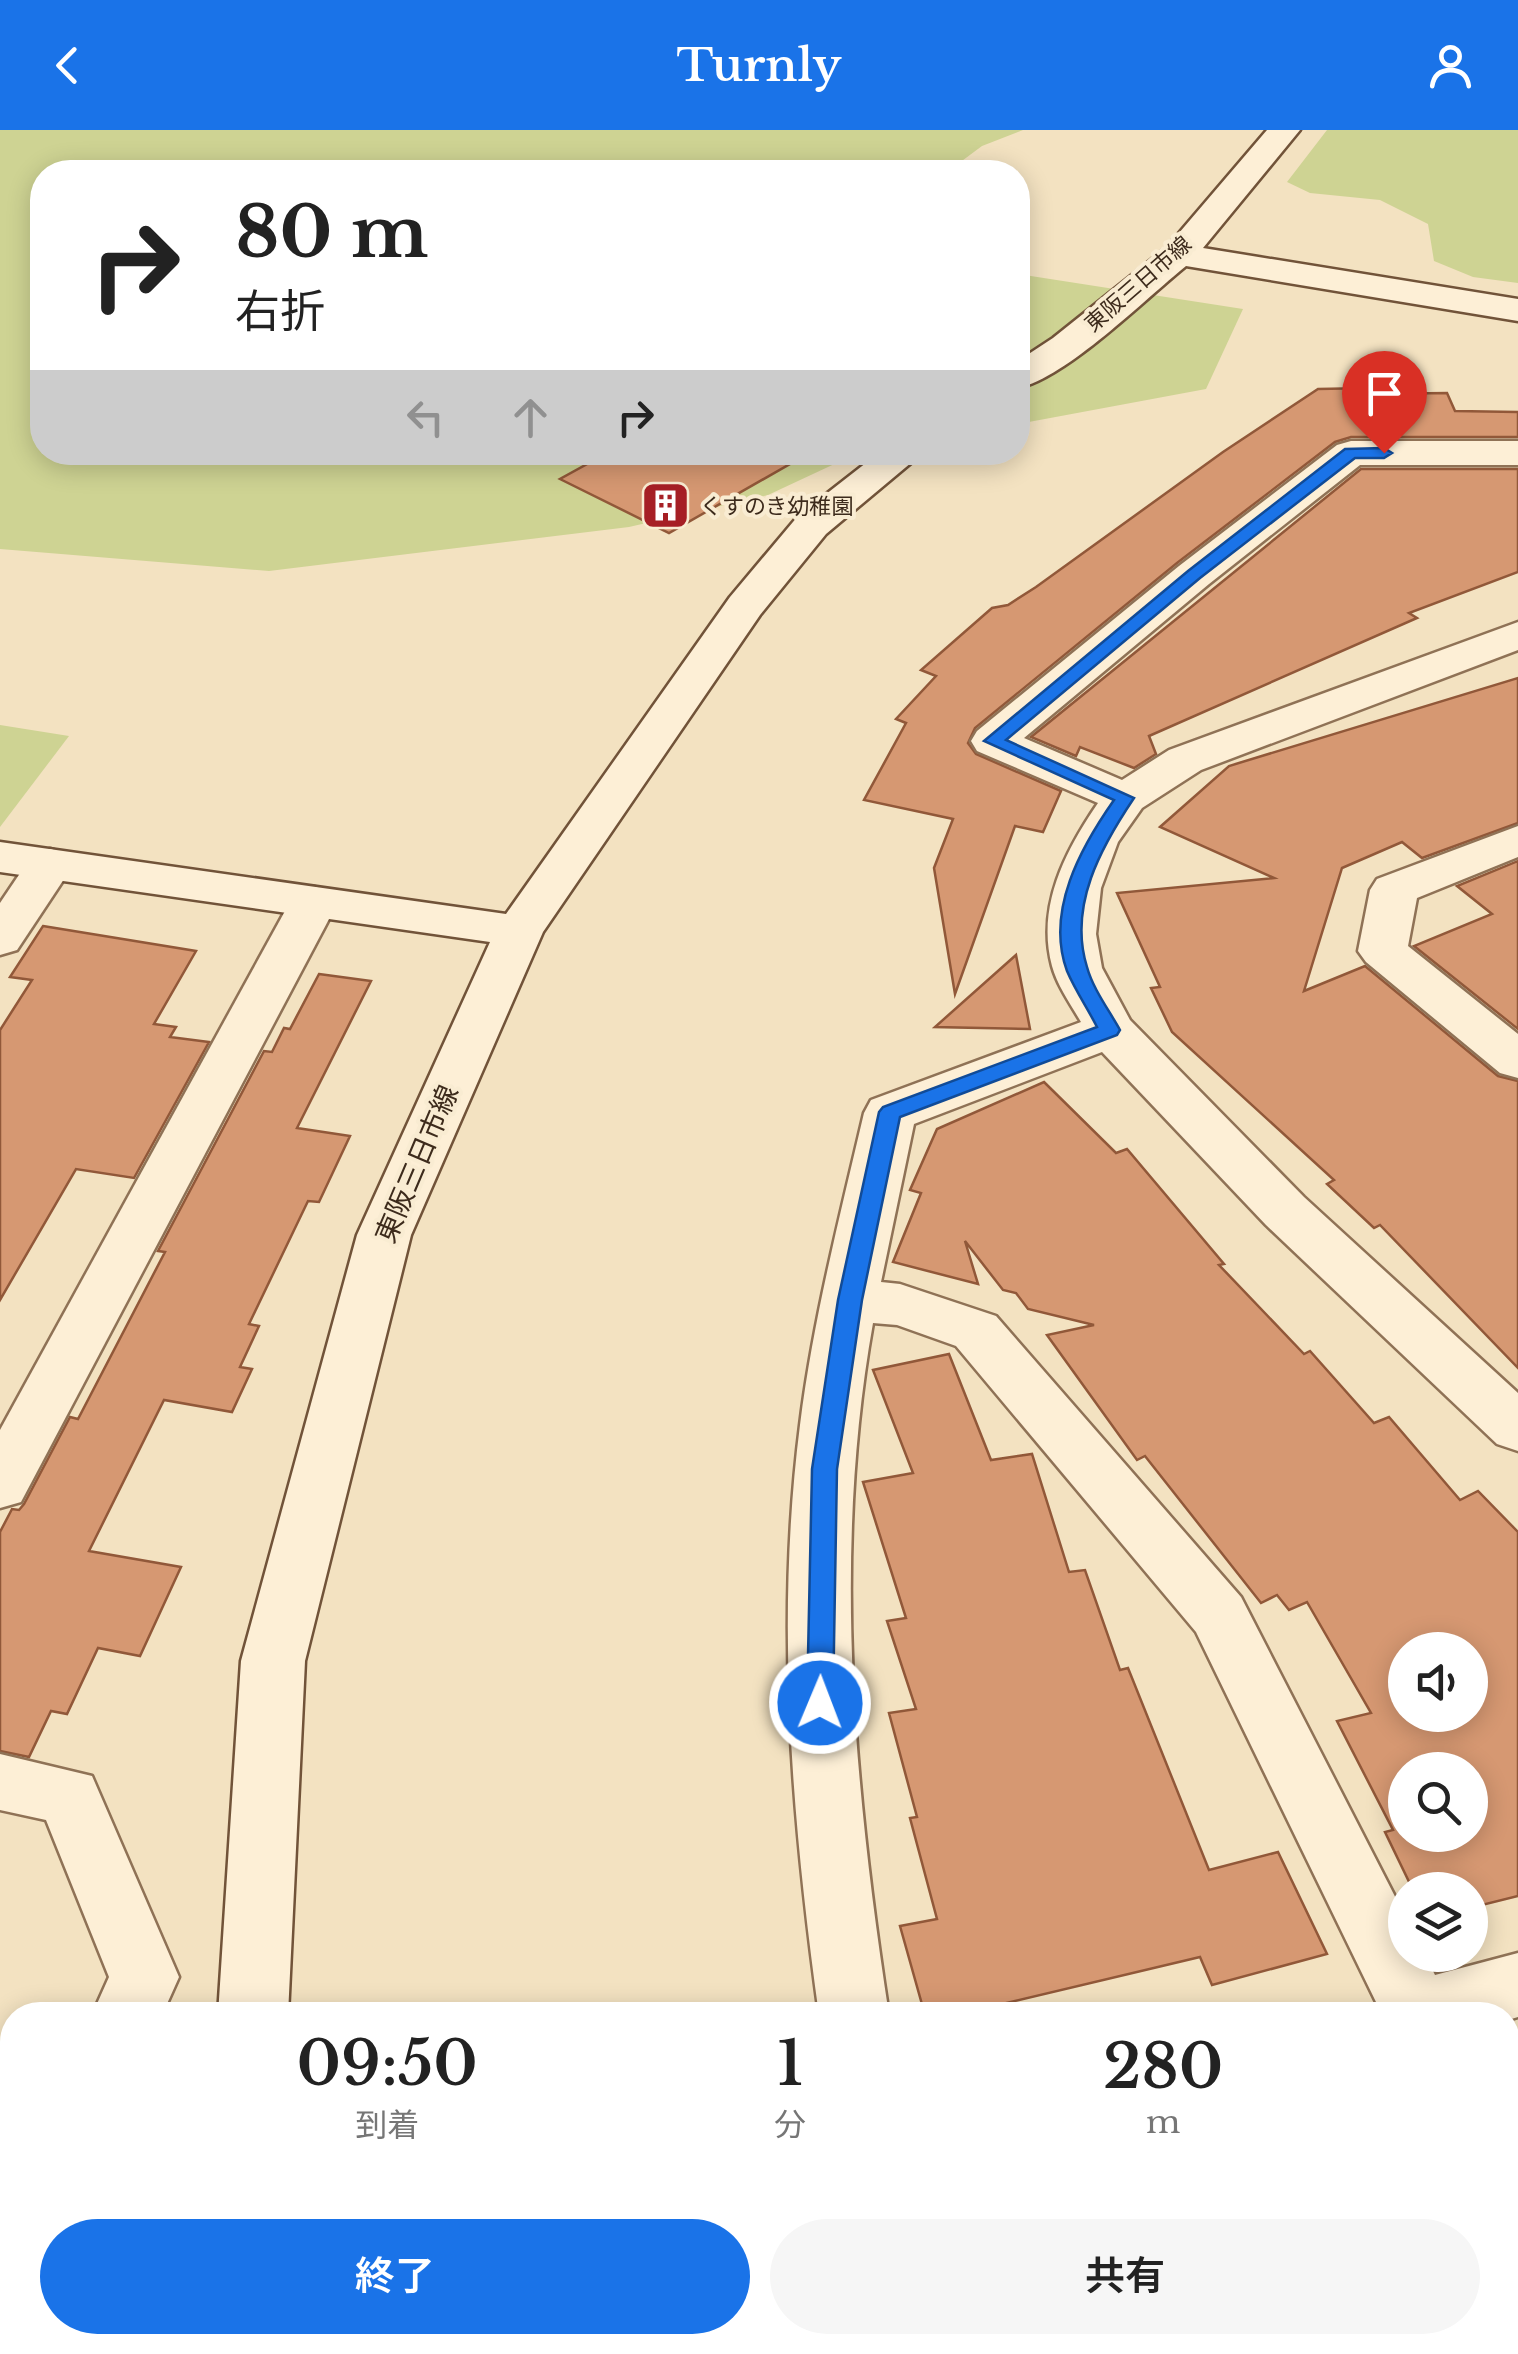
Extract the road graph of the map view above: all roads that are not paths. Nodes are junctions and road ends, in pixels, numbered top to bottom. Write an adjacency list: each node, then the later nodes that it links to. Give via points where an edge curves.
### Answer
1 (1284, 130): 2 (street, 東阪三日市線)
2 (1180, 254): 3 (street); 4 (street, 東阪三日市線)
3 (1518, 310)
4 (1030, 369)
5 (1518, 453): 8 (street, via 1351,453 994,741)
6 (888, 465): 13 (street, 東阪三日市線, via 812,525 745,606)
7 (1518, 634): 8 (street, via 1202,753)
8 (1124, 798): 15 (street, via 1083,872 1072,934 1076,968)
9 (1518, 840): 16 (street, via 1394,890 1383,951)
10 (0, 857): 11 (street)
11 (50, 864): 12 (street); 14 (street)
12 (314, 902): 13 (street); 19 (street)
13 (520, 932): 23 (street, 東阪三日市線, via 384,1235 273,1660)
14 (0, 939)
15 (1110, 1030): 17 (street, via 890,1112); 18 (street, via 1285,1211)
16 (1518, 1062)
17 (850, 1300): 24 (street, via 825,1469 820,1703); 25 (street, via 900,1306 976,1331 1219,1615)
18 (1518, 1428)
19 (0, 1485)
20 (0, 1782): 22 (street, via 69,1796 144,1977)
21 (1518, 1986): 26 (street)
22 (133, 2002)
23 (254, 2002)
24 (852, 2002)
25 (1408, 2002)
26 (1459, 2002)

